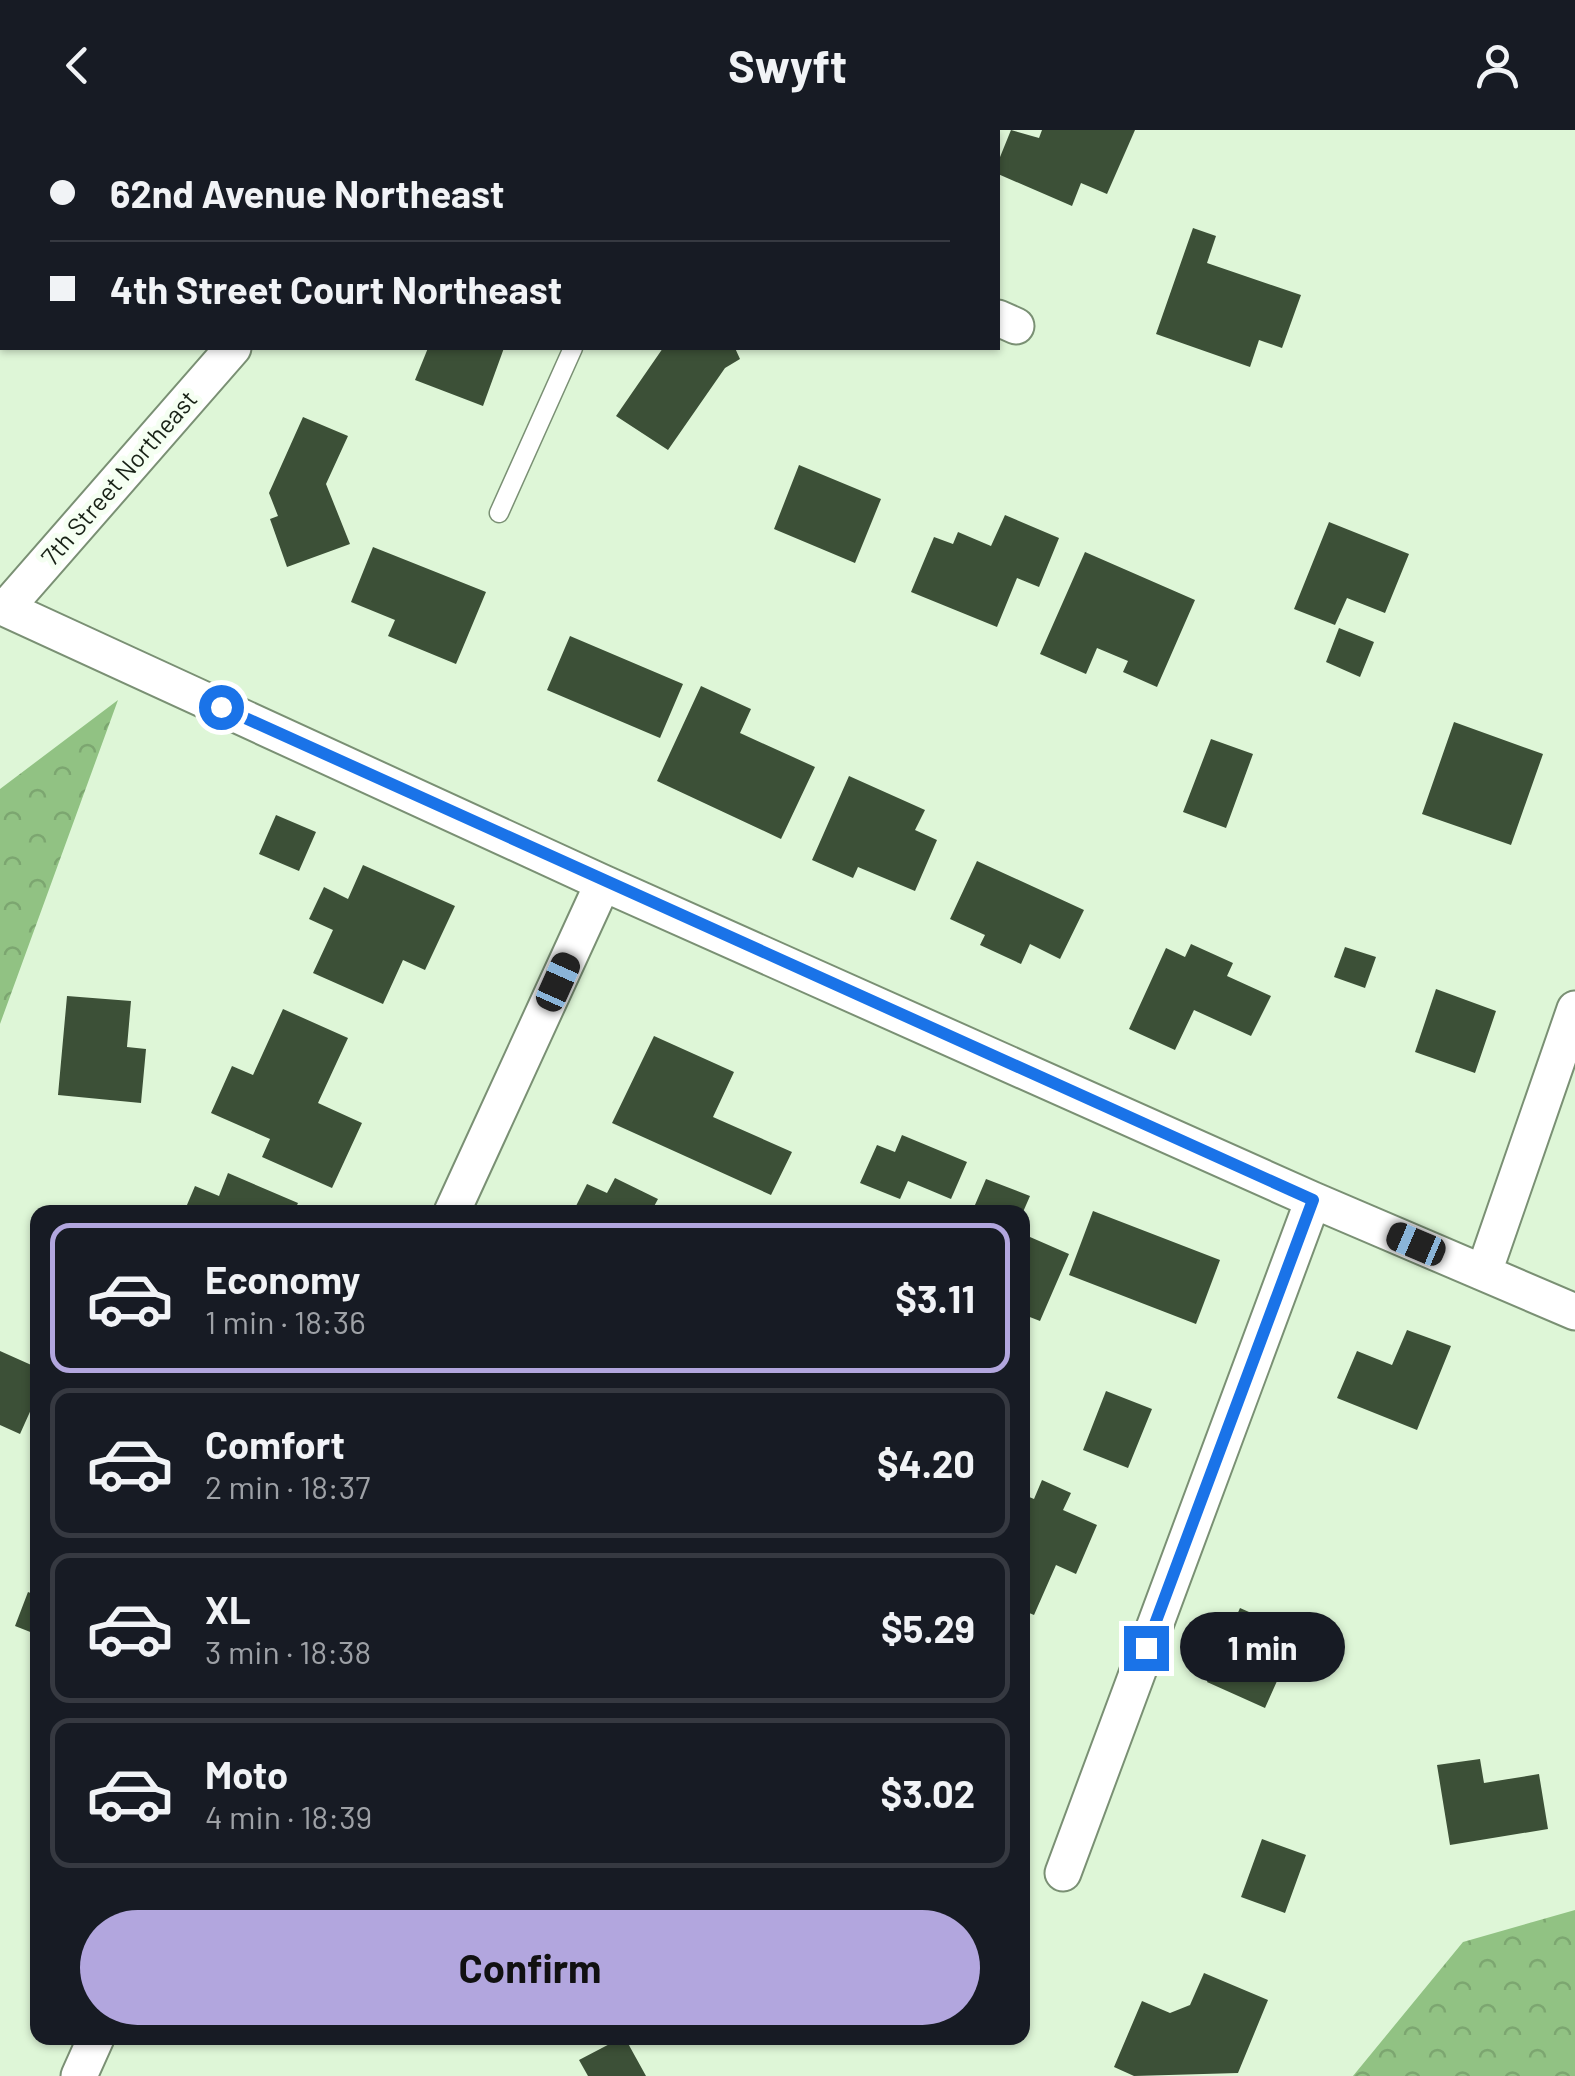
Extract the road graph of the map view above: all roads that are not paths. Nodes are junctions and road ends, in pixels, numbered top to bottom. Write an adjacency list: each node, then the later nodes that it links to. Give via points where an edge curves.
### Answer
1 (231, 350): 4 (street, 7th Street Northeast)
2 (572, 350): 3 (lane)
3 (499, 513)
4 (3, 607): 5 (street)
5 (603, 883): 7 (street); 8 (street)
6 (1575, 1009): 9 (street)
7 (1313, 1200): 9 (street); 11 (street)
8 (455, 1205)
9 (1484, 1272): 10 (street)
10 (1575, 1312)
11 (1063, 1873)
12 (93, 2045): 13 (street)
13 (80, 2076)

